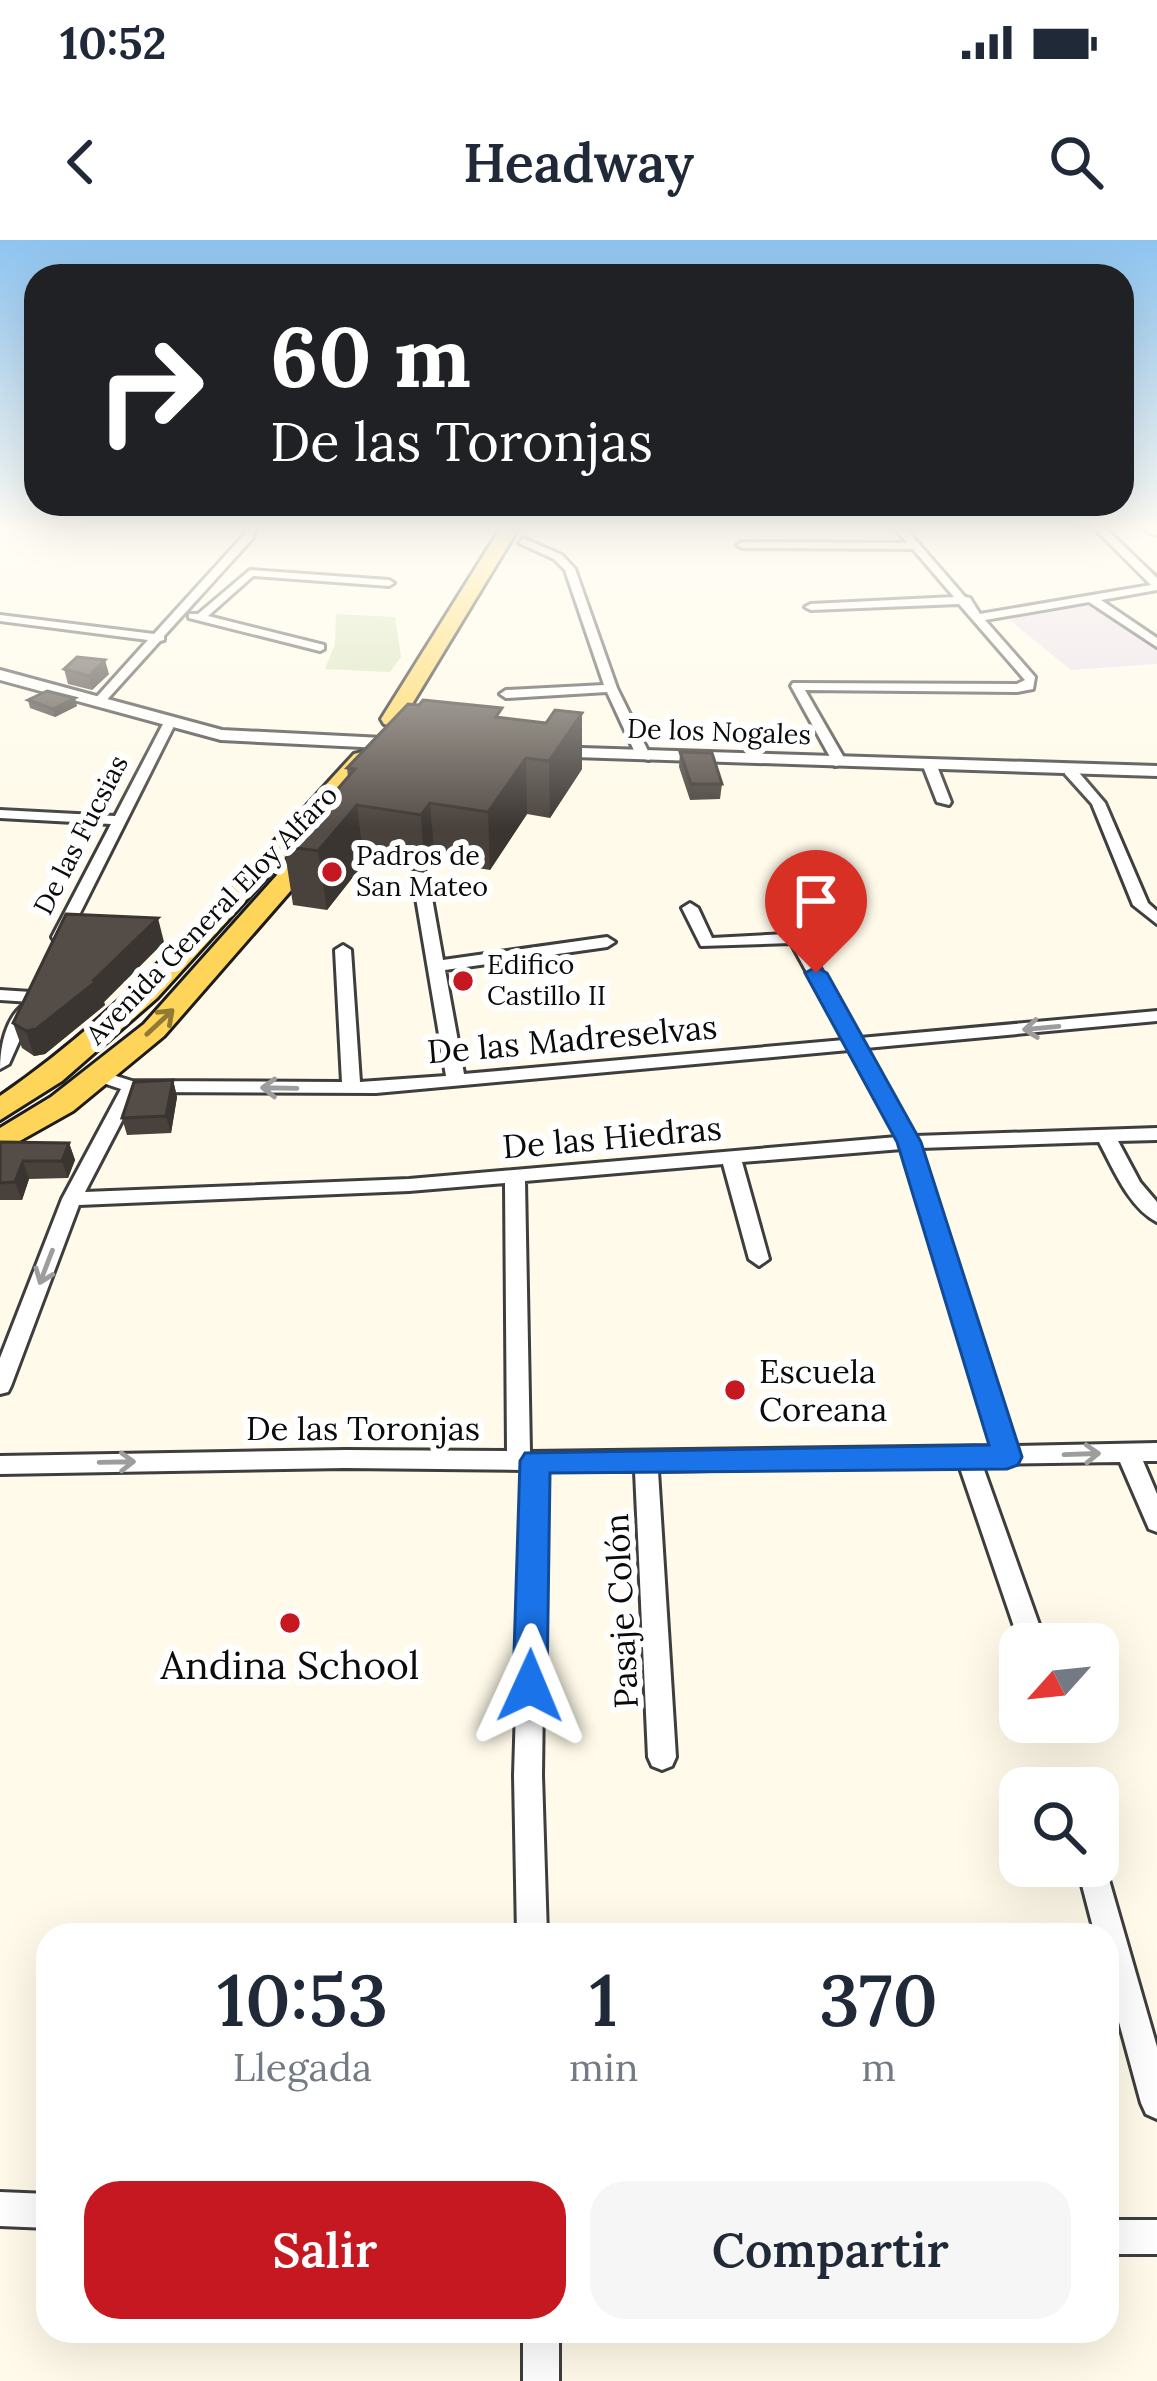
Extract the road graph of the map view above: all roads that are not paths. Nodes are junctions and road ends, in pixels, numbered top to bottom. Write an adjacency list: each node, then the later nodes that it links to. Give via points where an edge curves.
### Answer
1 (87, 629): 8 (street)
2 (168, 629): 8 (street)
3 (248, 629): 9 (street)
4 (454, 629): 15 (main road)
5 (470, 629): 11 (main road)
6 (590, 629): 12 (street)
7 (990, 629): 20 (street, via 1029,686 797,689)
8 (160, 638): 14 (street)
9 (320, 647)
10 (0, 675): 14 (street)
11 (443, 679)
12 (611, 688): 13 (street); 19 (street)
13 (506, 694)
14 (98, 700): 16 (street)
15 (392, 718)
16 (169, 724): 17 (street, via 221,735); 26 (street, De las Fucsias)
17 (421, 745)
18 (528, 751): 19 (street, De los Nogales)
19 (644, 757): 20 (street, De los Nogales)
20 (840, 763): 21 (street, De los Nogales)
21 (930, 766): 22 (street, De los Nogales); 24 (street)
22 (1070, 771): 23 (street, De los Nogales); 29 (street, via 1097,803 1141,905)
23 (1157, 771)
24 (944, 802)
25 (0, 814): 26 (street)
26 (117, 820): 32 (street, De las Fucsias)
27 (424, 898): 33 (street)
28 (690, 908): 38 (street, via 707,943 791,929)
29 (1157, 919)
30 (607, 942): 33 (street)
31 (343, 950): 44 (street)
32 (50, 958)
33 (436, 966): 41 (street)
34 (40, 977): 36 (street)
35 (0, 995): 36 (street)
36 (31, 997): 39 (street)
37 (1157, 1016): 38 (street, De las Madreselvas, one-way to 38)
38 (856, 1043): 41 (street, De las Madreselvas); 49 (street)
39 (1, 1063): 42 (street)
40 (97, 1075): 42 (main road, Avenida General Eloy Alfaro, one-way to 42, via 178,1006 374,762 118,1021); 43 (street, De las Madreselvas); 48 (main road, Avenida General Eloy Alfaro)
41 (456, 1079): 44 (street, De las Madreselvas)
42 (40, 1085): 45 (main road, Avenida General Eloy Alfaro)
43 (131, 1086): 44 (street, De las Madreselvas, one-way to 43); 52 (street)
44 (351, 1089)
45 (0, 1110)
46 (1157, 1134): 47 (street, De las Hiedras)
47 (1105, 1136): 49 (street, De las Hiedras); 53 (street)
48 (0, 1142)
49 (909, 1142): 50 (street, De las Hiedras); 59 (street)
50 (731, 1157): 51 (street, De las Hiedras); 54 (street)
51 (515, 1176): 52 (street, De las Hiedras); 60 (street)
52 (72, 1199): 55 (street, one-way to 55)
53 (1157, 1215)
54 (759, 1259)
55 (0, 1386)
56 (1157, 1452): 57 (street, De las Toronjas)
57 (1128, 1453): 59 (street, De las Toronjas, one-way to 57); 63 (street)
58 (968, 1457): 59 (street, De las Toronjas); 61 (street, De las Toronjas); 64 (street)
59 (1007, 1457)
60 (527, 1461): 61 (street, De las Toronjas); 62 (street, De las Toronjas, one-way to 60); 67 (street)
61 (646, 1462): 65 (street, Pasaje Colón)
62 (0, 1465)
63 (1157, 1522)
64 (1026, 1623)
65 (662, 1757)
66 (1097, 1887): 68 (street)
67 (532, 1923)
68 (1107, 1923)
69 (1119, 1967): 70 (street)
70 (1157, 2103)
71 (0, 2209): 72 (street)
72 (36, 2210)
73 (1119, 2237): 74 (street)
74 (1157, 2237)
75 (541, 2343): 76 (street)
76 (541, 2381)

